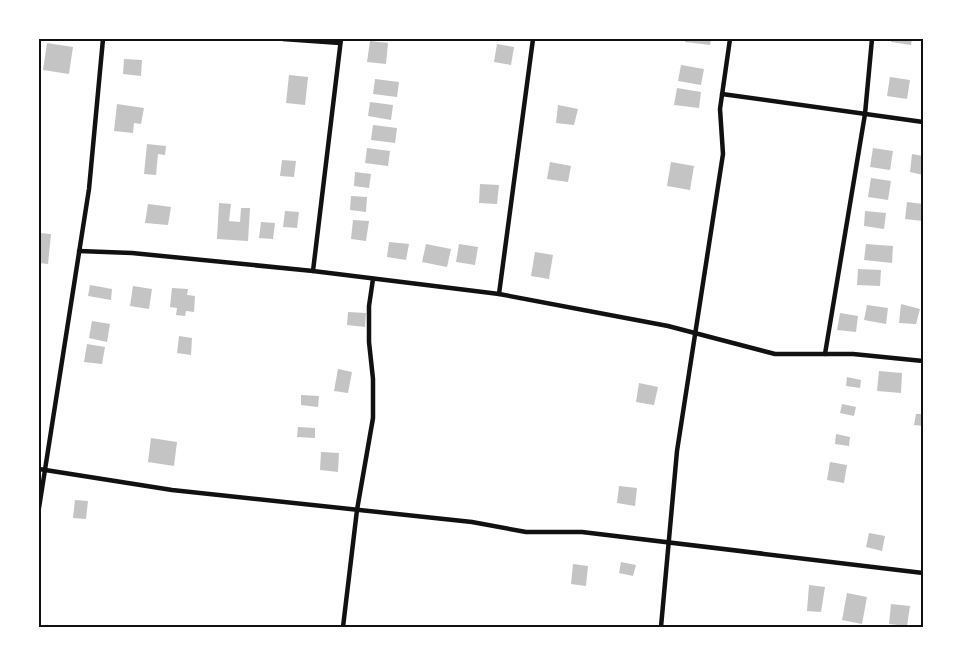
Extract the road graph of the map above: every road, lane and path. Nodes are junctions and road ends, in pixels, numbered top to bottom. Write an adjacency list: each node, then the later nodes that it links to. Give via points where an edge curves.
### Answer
1 (103, 39): 10 (street)
2 (283, 39): 6 (street)
3 (533, 39): 13 (street)
4 (730, 39): 7 (street)
5 (872, 39): 8 (street)
6 (341, 41): 11 (street)
7 (722, 94): 8 (street); 14 (street, via 723,154)
8 (865, 114): 9 (street); 15 (street)
9 (923, 122)
10 (79, 251): 11 (street); 17 (street)
11 (313, 271): 12 (street)
12 (373, 279): 13 (street); 19 (street, via 369,342 373,418)
13 (499, 294): 14 (street)
14 (695, 334): 15 (street, via 775,354); 20 (street)
15 (825, 354): 16 (street)
16 (923, 361)
17 (41, 469): 18 (street); 19 (street, via 172,490)
18 (39, 508)
19 (357, 510): 20 (street, via 526,532 582,532); 22 (street)
20 (668, 542): 21 (street); 23 (street)
21 (923, 573)
22 (342, 627)
23 (661, 627)

